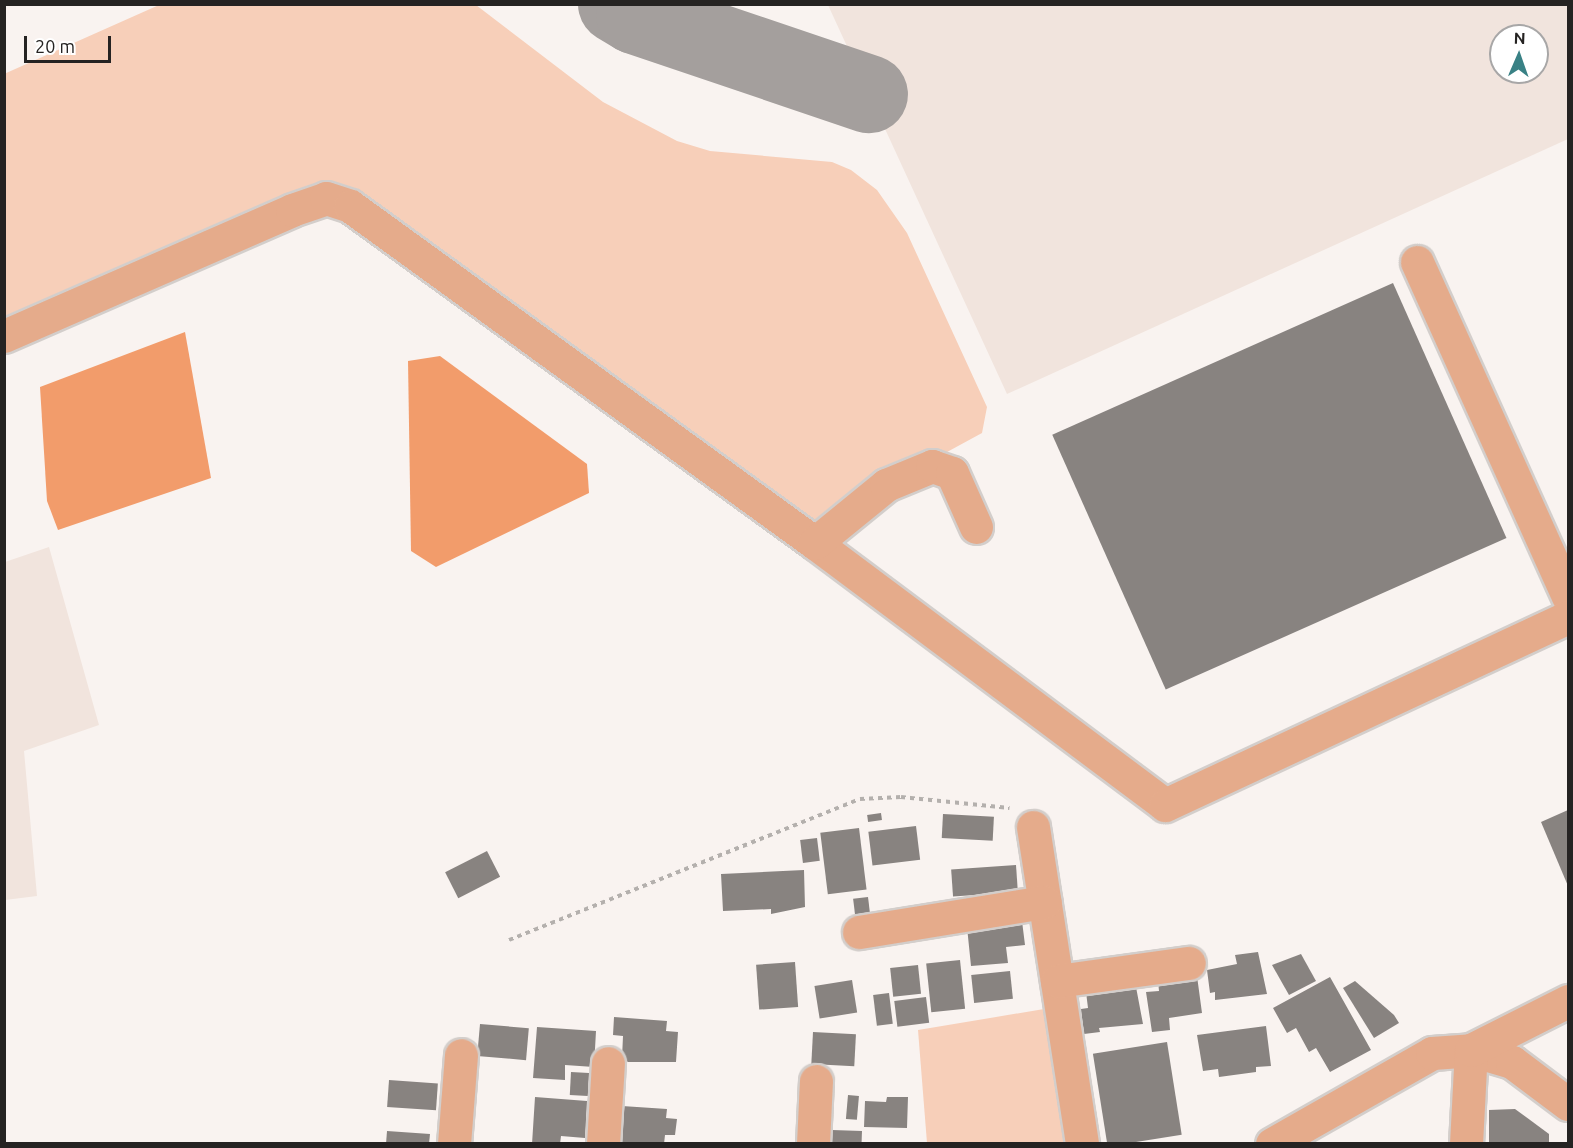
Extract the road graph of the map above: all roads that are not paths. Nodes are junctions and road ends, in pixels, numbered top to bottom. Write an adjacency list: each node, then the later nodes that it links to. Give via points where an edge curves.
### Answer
1 (1418, 262): 5 (street)
2 (4, 336): 4 (street, via 326,198 350,206)
3 (976, 526): 4 (street, via 952,473 932,466 886,485)
4 (815, 543): 6 (street, via 1165,805)
5 (1569, 597)
6 (1569, 617)
7 (1033, 826): 8 (street)
8 (1045, 902): 9 (street); 11 (street)
9 (859, 932)
10 (1189, 963): 11 (street)
11 (1057, 981): 21 (street)
12 (1569, 1001): 13 (street)
13 (1471, 1050): 17 (street, via 1512,1062); 22 (street, via 1432,1053); 23 (street)
14 (461, 1055): 18 (street)
15 (608, 1063): 19 (street)
16 (816, 1081): 20 (street)
17 (1569, 1104)
18 (454, 1143)
19 (603, 1143)
20 (813, 1143)
21 (1082, 1143)
22 (1272, 1143)
23 (1466, 1143)

